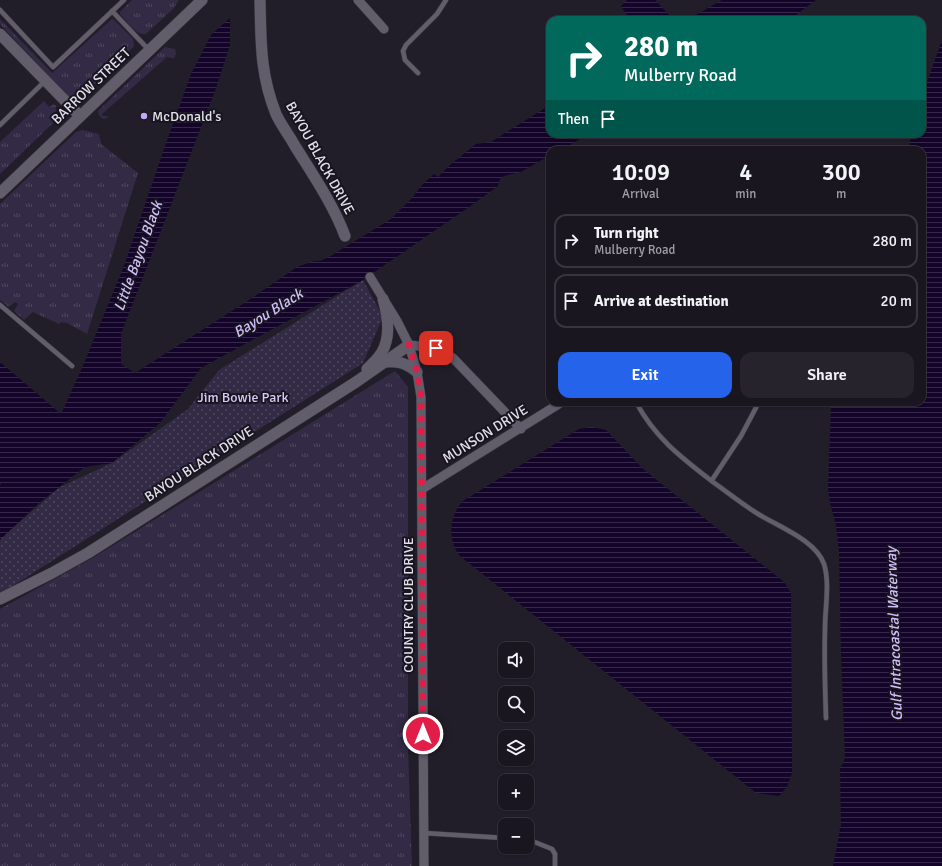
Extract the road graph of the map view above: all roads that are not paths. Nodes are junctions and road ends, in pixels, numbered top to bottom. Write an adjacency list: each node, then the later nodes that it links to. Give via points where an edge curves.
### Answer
1 (124, 0): 7 (lane)
2 (202, 0): 10 (street, BARROW STREET)
3 (260, 0): 16 (street, BAYOU BLACK DRIVE, via 263,68 277,116 338,217)
4 (358, 0): 8 (street)
5 (446, 0): 11 (lane, via 437,14 403,51 405,60)
6 (0, 10): 7 (lane, via 53,68)
7 (112, 11): 10 (lane)
8 (384, 29)
9 (0, 34): 12 (street)
10 (149, 50): 13 (street, BARROW STREET)
11 (418, 73)
12 (45, 80): 13 (street); 14 (lane)
13 (80, 116): 15 (street, BARROW STREET)
14 (0, 125)
15 (0, 193)
16 (345, 236)
17 (370, 277): 18 (street, COUNTRY CLUB DRIVE)
18 (383, 299): 20 (street, COUNTRY CLUB DRIVE); 24 (street, via 388,315 387,338 382,353)
19 (0, 305): 22 (lane)
20 (409, 345): 21 (street, BAYOU BLACK DRIVE); 23 (street, COUNTRY CLUB DRIVE); 28 (street, via 436,348 453,358)
21 (385, 362): 23 (street, via 404,363); 24 (street, BAYOU BLACK DRIVE)
22 (72, 366)
23 (417, 372): 30 (street, COUNTRY CLUB DRIVE, via 421,397)
24 (356, 382): 31 (street, BAYOU BLACK DRIVE, via 88,553)
25 (556, 406): 28 (street, MUNSON DRIVE)
26 (639, 406): 29 (lane, via 664,442)
27 (756, 406): 29 (lane, via 741,436)
28 (521, 429): 30 (street, MUNSON DRIVE)
29 (712, 480): 32 (lane, via 756,513 806,542 824,564)
30 (422, 489): 33 (street, COUNTRY CLUB DRIVE)
31 (0, 599)
32 (826, 718)
33 (423, 833): 34 (lane); 36 (street, COUNTRY CLUB DRIVE)
34 (498, 838)
35 (534, 842): 37 (lane, via 552,849 555,854)
36 (424, 866)
37 (555, 866)

